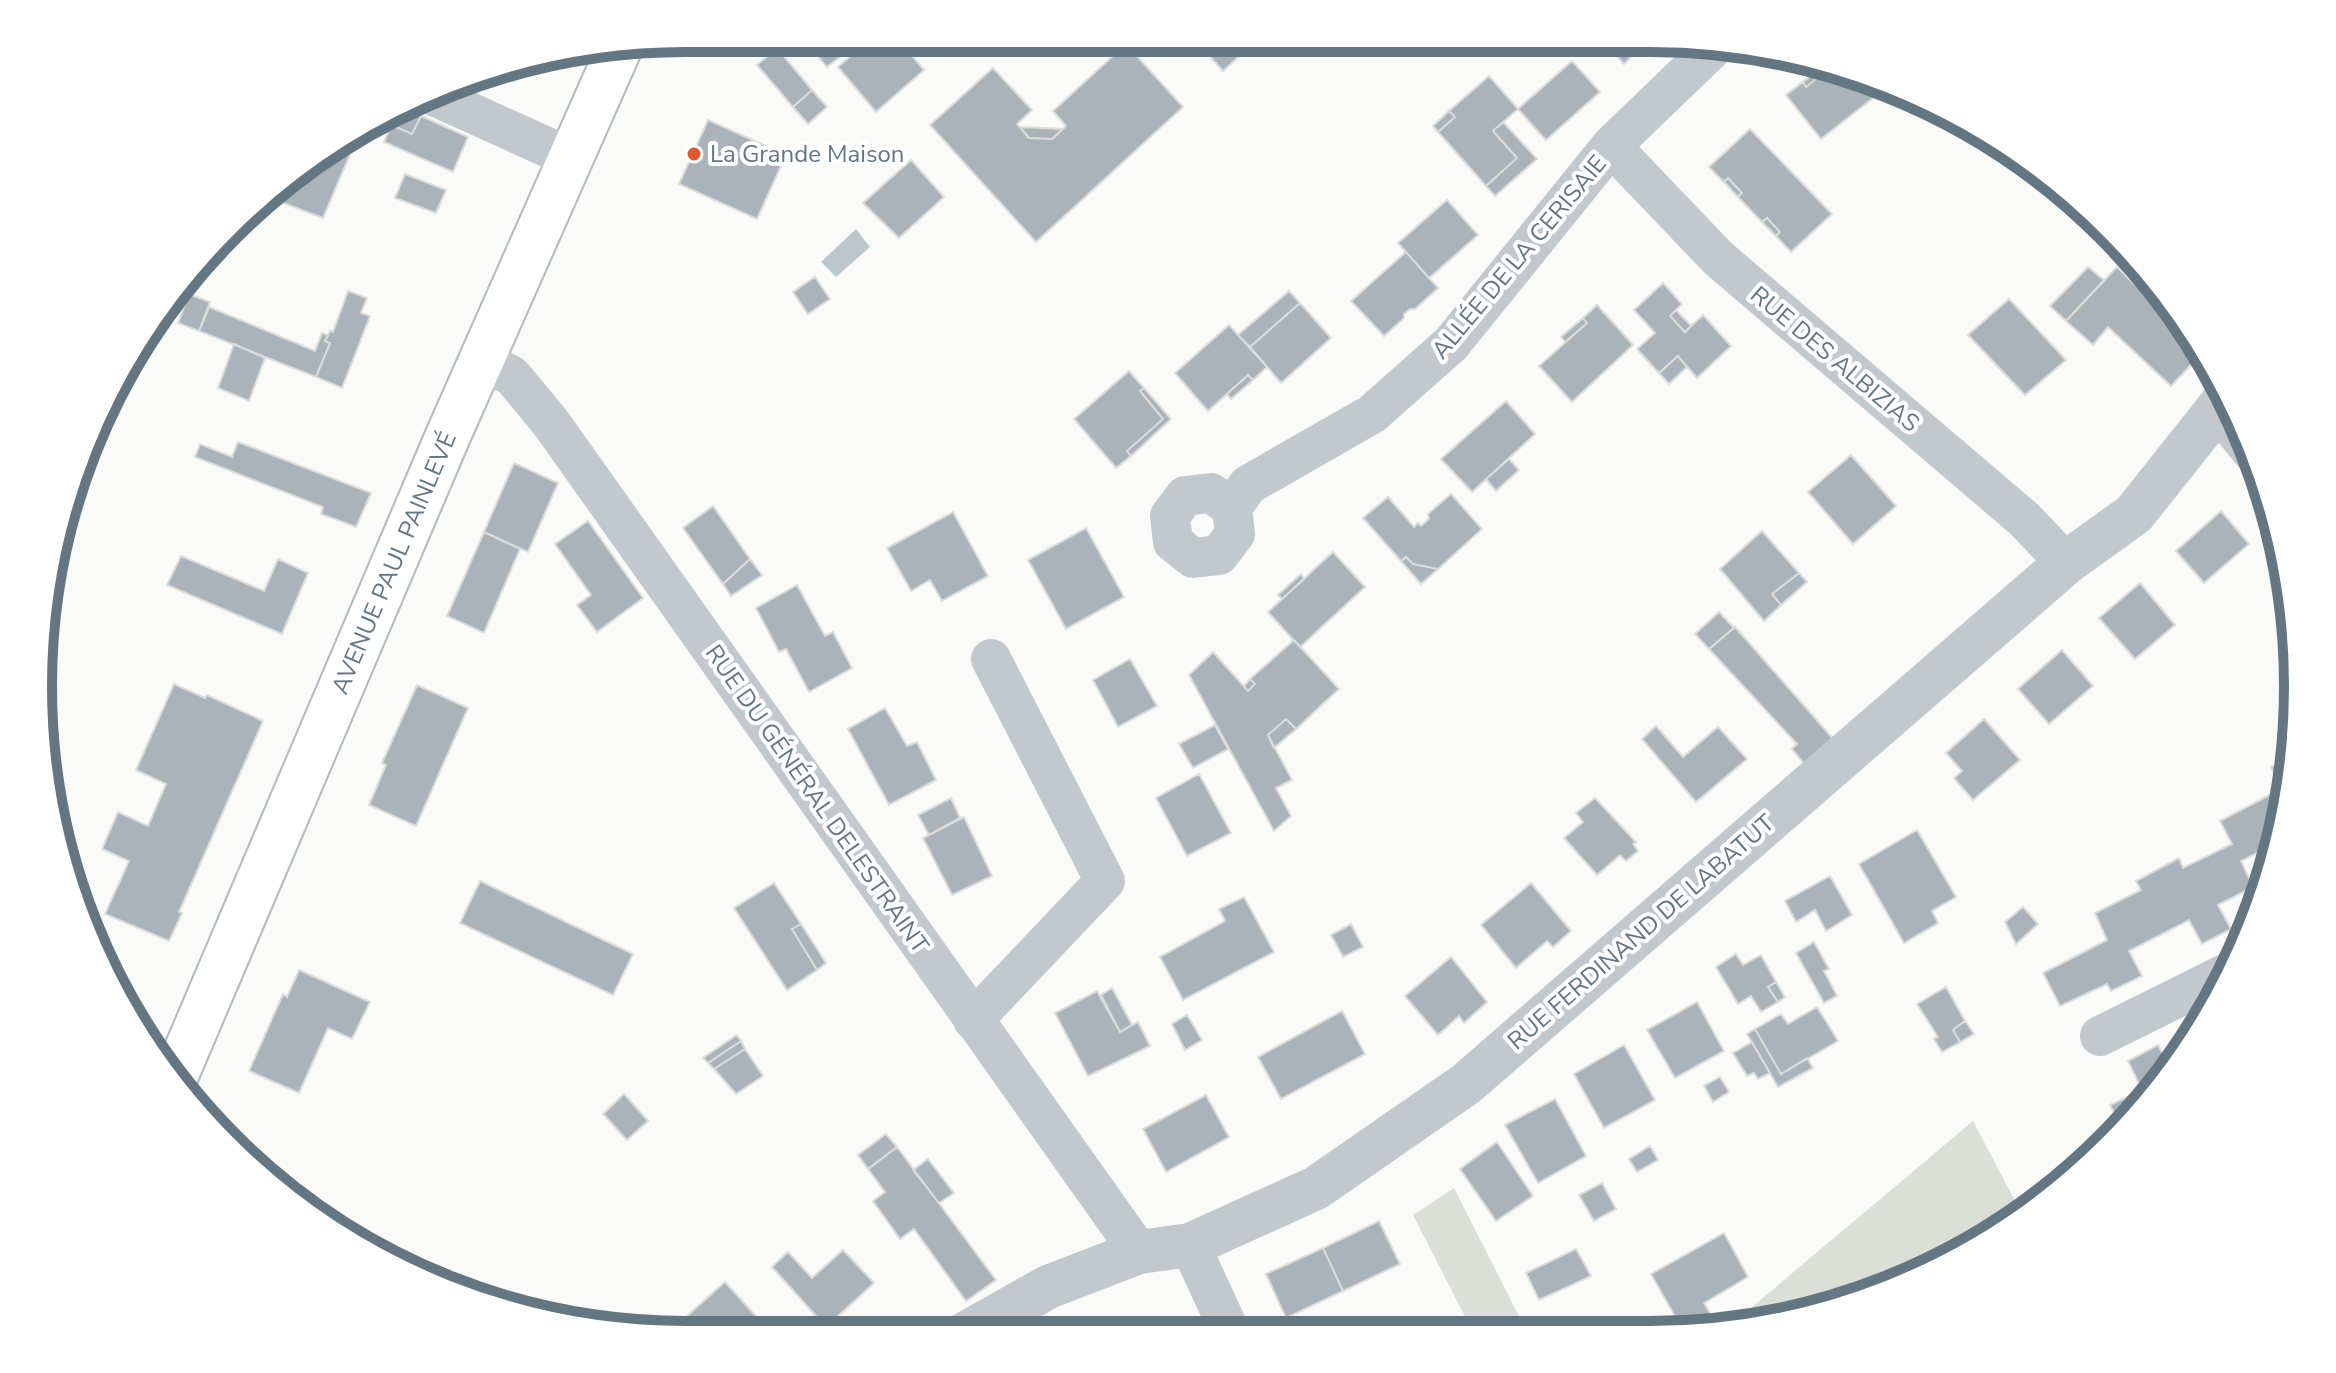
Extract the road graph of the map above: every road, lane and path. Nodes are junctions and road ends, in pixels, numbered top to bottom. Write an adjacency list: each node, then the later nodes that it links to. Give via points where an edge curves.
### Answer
1 (1706, 54): 4 (street, ALLÉE DE LA CERISAIE)
2 (616, 56): 5 (main road, AVENUE PAUL PAINLEVÉ)
3 (443, 100): 5 (street)
4 (1611, 146): 8 (street, ALLÉE DE LA CERISAIE, via 1451,344 1372,414 1248,485); 9 (street, RUE DES ALBIZIAS, via 1718,258 2024,519)
5 (571, 158): 6 (main road, AVENUE PAUL PAINLEVÉ)
6 (482, 360): 12 (street, RUE DU GÉNÉRAL DELESTRAINT, via 512,376 551,423); 14 (main road, AVENUE PAUL PAINLEVÉ)
7 (2219, 407): 9 (street, RUE FERDINAND DE LABATUT, via 2134,514)
8 (1232, 508)
9 (2066, 563): 15 (street, RUE FERDINAND DE LABATUT, via 1466,1084 1316,1188)
10 (991, 659): 12 (street, via 1105,881)
11 (2196, 1004): 13 (street)
12 (973, 1020): 16 (street, RUE DU GÉNÉRAL DELESTRAINT)
13 (2100, 1036)
14 (179, 1067)
15 (1190, 1245): 16 (street, RUE FERDINAND DE LABATUT); 18 (street)
16 (1139, 1252): 17 (street, RUE FERDINAND DE LABATUT, via 1048,1287)
17 (988, 1321)
18 (1225, 1321)

